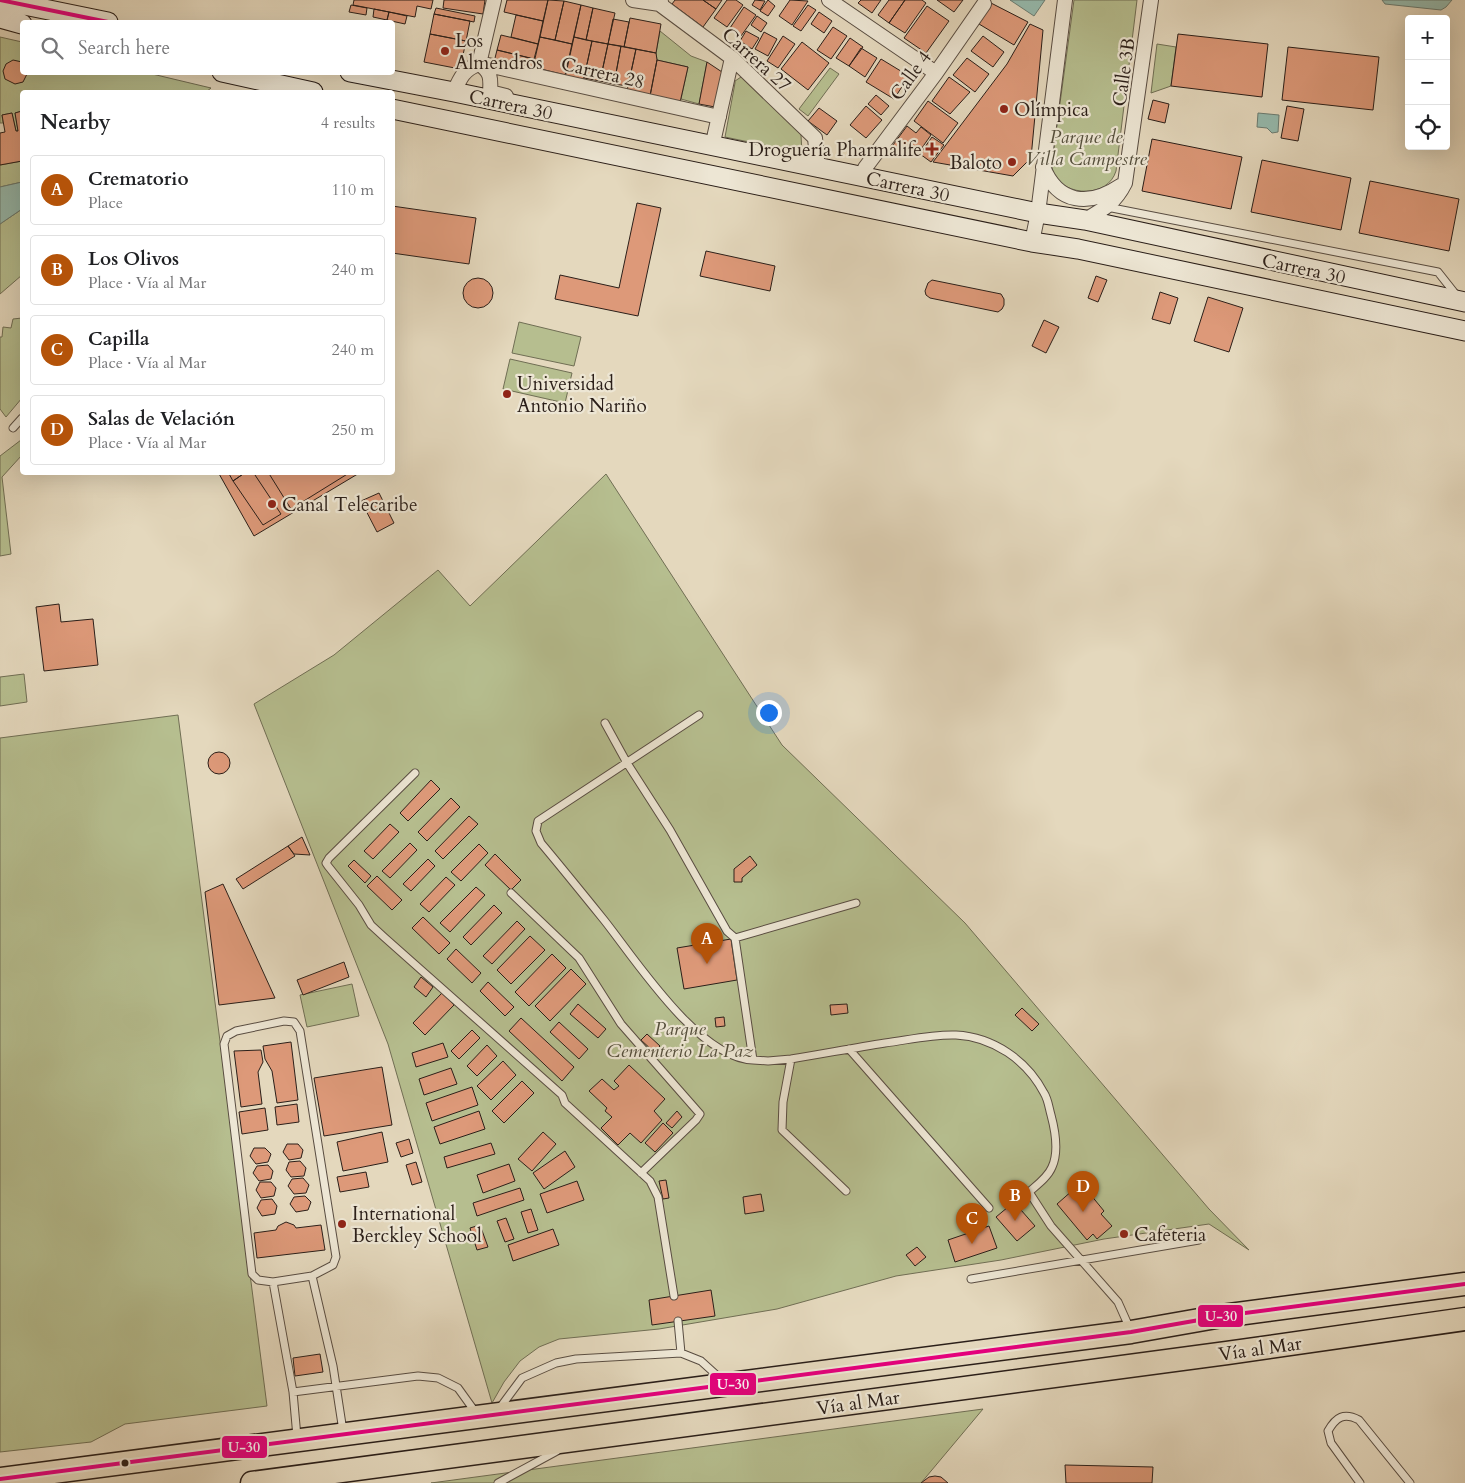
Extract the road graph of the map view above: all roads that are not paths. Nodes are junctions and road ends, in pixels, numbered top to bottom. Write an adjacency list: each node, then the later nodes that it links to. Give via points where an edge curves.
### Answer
1 (0, 0): 10 (main road)
2 (494, 0): 13 (street)
3 (633, 0): 7 (street)
4 (829, 0): 14 (street)
5 (1065, 0): 23 (street)
6 (1151, 0): 25 (street, Calle 3B)
7 (659, 1): 12 (street, Carrera 27)
8 (984, 4): 14 (street, Calle 4)
9 (0, 18): 11 (main road)
10 (98, 20)
11 (20, 23)
12 (732, 58): 20 (street); 22 (street, Carrera 27, via 815,138)
13 (479, 64): 18 (street, via 465,71); 20 (street, Carrera 28); 26 (street, via 490,75 490,92)
14 (936, 73): 24 (street, Calle 4)
15 (236, 75): 17 (main road)
16 (366, 75): 18 (main road, Carrera 30)
17 (304, 90)
18 (454, 92): 26 (main road, Carrera 30)
19 (395, 110): 30 (main road, Carrera 30)
20 (719, 117): 21 (street)
21 (714, 138)
22 (817, 158)
23 (1043, 166): 25 (street, via 1049,181 1062,192 1080,200 1098,198); 28 (street)
24 (866, 168)
25 (1125, 183): 27 (street, Calle 3B)
26 (962, 198): 28 (main road, Carrera 30)
27 (1107, 207): 29 (street, Calle 3B); 32 (lane, via 1438,272)
28 (1038, 213): 29 (main road, Carrera 30); 30 (street)
29 (1085, 220): 31 (main road); 32 (main road, Carrera 30)
30 (1032, 242): 31 (main road, Carrera 30)
31 (1078, 249): 33 (main road, Carrera 30)
32 (1464, 302)
33 (1465, 331)
34 (20, 420): 35 (lane)
35 (13, 428)
36 (699, 715): 38 (lane)
37 (605, 724): 38 (lane)
38 (627, 764): 42 (lane); 45 (lane, via 538,821 536,831 541,843 662,996 710,1043 742,1060)
39 (415, 773): 46 (lane, via 326,863 371,925 562,1095 565,1103)
40 (511, 893): 46 (lane, via 579,958 621,1024 700,1114)
41 (856, 903): 42 (lane)
42 (734, 938): 45 (lane)
43 (849, 1049): 44 (lane); 48 (lane); 50 (lane, via 956,1035 1000,1046 1018,1060 1045,1094 1056,1146 1052,1167 1029,1192 1051,1226)
44 (791, 1059): 45 (lane); 47 (lane, via 783,1102 782,1130)
45 (753, 1060)
46 (641, 1172): 55 (lane, via 658,1197)
47 (846, 1191)
48 (989, 1208)
49 (1199, 1240): 50 (lane)
50 (1081, 1260): 52 (lane); 58 (lane, via 1118,1302)
51 (312, 1276): 53 (lane); 53 (lane, via 333,1265 336,1257 300,1031 294,1022 284,1021 236,1031 227,1036 224,1044 252,1274 258,1280); 61 (lane)
52 (971, 1279)
53 (273, 1282): 62 (lane)
54 (1465, 1284): 58 (highway, Vía al Mar, via 1222,1316)
55 (674, 1296)
56 (1465, 1319): 65 (highway, Vía al Mar)
57 (678, 1321): 59 (lane)
58 (1131, 1332): 60 (highway, Vía al Mar)
59 (681, 1353): 60 (lane, via 702,1361); 63 (lane, via 556,1363 522,1378)
60 (727, 1384): 63 (highway, Vía al Mar)
61 (336, 1387): 62 (lane); 63 (lane, via 418,1376 438,1378 458,1388); 64 (lane)
62 (293, 1392): 66 (lane)
63 (486, 1416): 64 (highway, Vía al Mar)
64 (344, 1434): 66 (highway, Vía al Mar)
65 (581, 1439): 68 (highway, Vía al Mar); 69 (lane)
66 (298, 1440): 67 (highway, Vía al Mar)
67 (0, 1479)
68 (254, 1483)
69 (498, 1483)
70 (1360, 1483): 71 (lane, via 1330,1442 1328,1431 1344,1416 1360,1420)
71 (1410, 1483)

